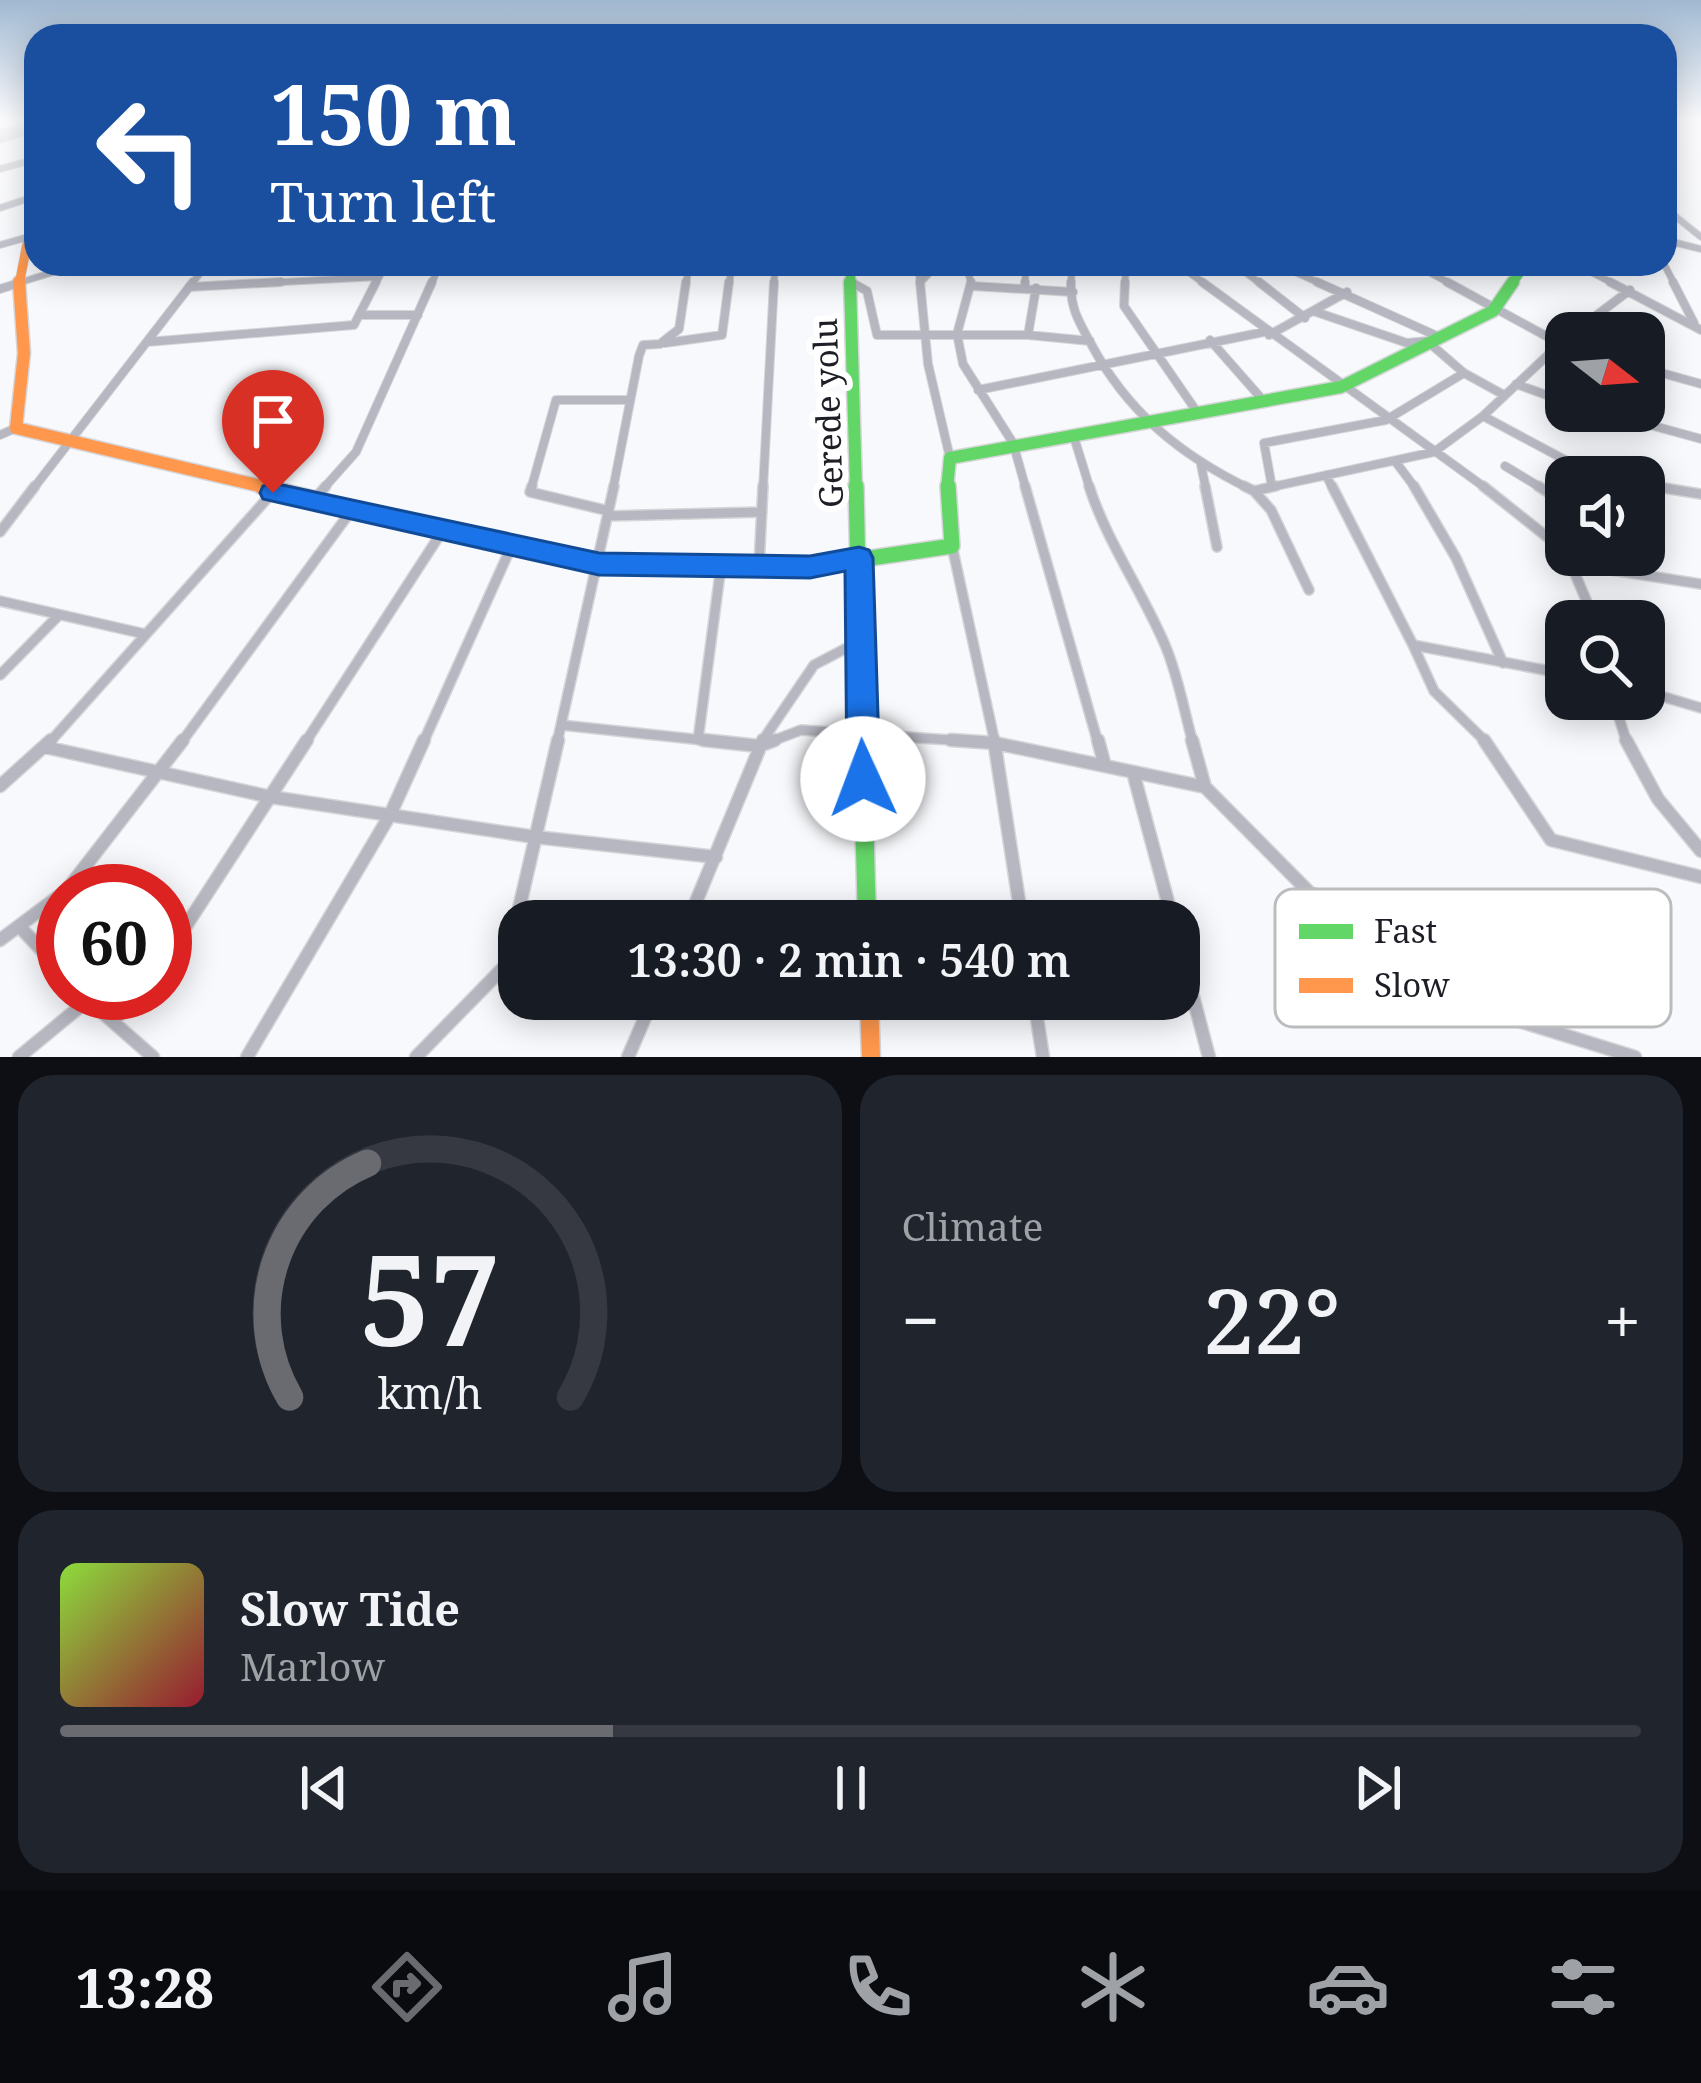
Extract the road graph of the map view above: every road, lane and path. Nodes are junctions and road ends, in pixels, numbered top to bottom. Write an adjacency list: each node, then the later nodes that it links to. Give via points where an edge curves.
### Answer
1 (1677, 218): 2 (street)
2 (1701, 237)
3 (24, 260): 27 (street)
4 (42, 276): 27 (street)
5 (198, 276): 29 (street)
6 (434, 276): 39 (street)
7 (687, 276): 52 (street, via 679,328)
8 (730, 276): 52 (street, via 722,335)
9 (774, 276): 92 (street)
10 (851, 276): 25 (street, Gerede yolu)
11 (920, 276): 26 (street)
12 (927, 276): 26 (street)
13 (969, 276): 28 (street)
14 (1025, 276): 30 (street)
15 (1072, 276): 34 (street)
16 (1125, 276): 53 (street, via 1124,306)
17 (1193, 276): 46 (street)
18 (1251, 276): 41 (street)
19 (1316, 276): 35 (street)
20 (1434, 276): 36 (street)
21 (1517, 276): 36 (street)
22 (1601, 276): 33 (street)
23 (1667, 276): 42 (street)
24 (379, 278): 29 (street); 40 (street)
25 (851, 282): 44 (street, via 867,291 877,335); 100 (street, Gerede yolu)
26 (921, 282): 44 (street)
27 (20, 283): 32 (street); 70 (street)
28 (972, 286): 30 (street); 45 (street)
29 (189, 287): 51 (street)
30 (1025, 287): 31 (street)
31 (1036, 288): 34 (street); 47 (street)
32 (0, 289)
33 (1630, 290): 38 (street); 42 (street)
34 (1073, 292): 50 (street, via 1070,306)
35 (1347, 292): 37 (street); 48 (street)
36 (1492, 311): 43 (street); 48 (street)
37 (1316, 312): 41 (street); 48 (street, via 1407,343)
38 (1602, 312)
39 (418, 314): 40 (street); 90 (street, via 356,452)
40 (359, 315): 51 (street, via 354,325)
41 (1305, 317): 46 (street)
42 (1698, 329)
43 (1545, 332)
44 (926, 333): 45 (street); 79 (street)
45 (957, 334): 47 (street); 61 (street)
46 (1266, 334): 49 (street); 60 (street)
47 (1028, 335): 50 (street)
48 (1432, 338): 56 (street); 60 (street)
49 (1210, 340): 53 (street); 64 (street)
50 (1090, 341): 55 (street)
51 (146, 342): 75 (street)
52 (660, 344): 65 (street, via 643,345)
53 (1154, 353): 55 (street); 66 (street)
54 (1545, 359): 58 (street)
55 (1103, 367): 61 (street); 69 (street)
56 (1464, 373): 62 (street); 68 (street)
57 (1665, 374): 59 (street)
58 (1516, 384): 62 (street); 63 (street)
59 (1701, 384)
60 (1341, 387): 64 (street); 68 (street)
61 (978, 390): 76 (street)
62 (1504, 394): 67 (street)
63 (1545, 394)
64 (1261, 398): 66 (street)
65 (630, 400): 93 (street); 93 (street, via 556,400 530,492)
66 (1196, 412): 69 (street)
67 (1484, 416): 77 (street); 78 (street)
68 (1386, 420): 77 (street); 84 (street, via 1264,443)
69 (1144, 421): 72 (street); 81 (street)
70 (16, 428): 73 (street); 75 (street)
71 (1665, 429): 74 (street)
72 (1073, 433): 76 (street); 128 (street, via 1102,526 1118,542 1167,649)
73 (0, 435)
74 (1701, 439)
75 (69, 441): 88 (street); 95 (street)
76 (1013, 443): 79 (street); 124 (street)
77 (1434, 452): 80 (street); 96 (street)
78 (1558, 456)
79 (950, 458): 98 (street)
80 (1395, 460): 83 (street); 112 (street, via 1426,501)
81 (1202, 466): 86 (street); 99 (street)
82 (1505, 466): 87 (street)
83 (1326, 475): 84 (street); 111 (street)
84 (1272, 487): 86 (street)
85 (1665, 488): 89 (street)
86 (1254, 490): 106 (street)
87 (1545, 490)
88 (273, 493): 90 (street); 109 (street)
89 (1701, 494)
90 (312, 502): 91 (street)
91 (351, 511): 94 (street); 125 (street)
92 (762, 512): 93 (street); 103 (street)
93 (608, 514): 101 (street)
94 (443, 530): 97 (street); 129 (street)
95 (0, 532)
96 (1545, 534)
97 (512, 545): 101 (street); 130 (street)
98 (952, 546): 100 (street); 121 (street)
99 (1217, 547)
100 (859, 558): 103 (street); 110 (street, Gerede yolu)
101 (599, 564): 102 (street); 118 (street)
102 (722, 566): 103 (street); 120 (street)
103 (759, 566)
104 (1665, 576): 105 (street)
105 (1701, 584)
106 (1309, 590)
107 (0, 602): 108 (street)
108 (59, 615): 109 (street); 114 (street)
109 (146, 634): 123 (street)
110 (860, 641): 119 (street, Gerede yolu); 122 (street, via 814,665)
111 (1413, 645): 112 (street); 135 (street, via 1434,691 1492,748 1551,840)
112 (1503, 663): 113 (street)
113 (1545, 670)
114 (0, 675)
115 (1665, 697): 116 (street)
116 (1701, 707)
117 (1617, 720): 132 (street, via 1653,795)
118 (561, 725): 120 (street); 131 (street)
119 (862, 732): 121 (street); 122 (street, via 801,730); 138 (street, Gerede yolu)
120 (698, 740): 122 (street)
121 (994, 742): 124 (street); 139 (street)
122 (759, 746): 133 (street)
123 (45, 747): 125 (street); 127 (street)
124 (1105, 766): 126 (street)
125 (160, 771): 129 (street); 134 (street)
126 (1133, 772): 128 (street); 140 (street)
127 (0, 786)
128 (1205, 787): 136 (street)
129 (271, 796): 130 (street); 142 (street)
130 (390, 815): 131 (street); 155 (street)
131 (535, 837): 133 (street); 156 (street, via 506,964)
132 (1701, 850)
133 (716, 856): 137 (street)
134 (86, 864)
135 (1701, 877)
136 (1306, 889)
137 (697, 900)
138 (866, 900)
139 (1019, 900)
140 (1167, 900)
141 (36, 914): 143 (street)
142 (192, 917)
143 (20, 926): 144 (street); 145 (street)
144 (0, 940)
145 (36, 943)
146 (58, 1020): 153 (street)
147 (644, 1020): 157 (street)
148 (870, 1020): 158 (street)
149 (1037, 1020): 159 (street)
150 (1199, 1020): 160 (street)
151 (113, 1022): 154 (street)
152 (1538, 1027): 161 (street)
153 (19, 1057)
154 (153, 1057)
155 (248, 1057)
156 (416, 1057)
157 (628, 1057)
158 (871, 1057)
159 (1043, 1057)
160 (1209, 1057)
161 (1635, 1057)

